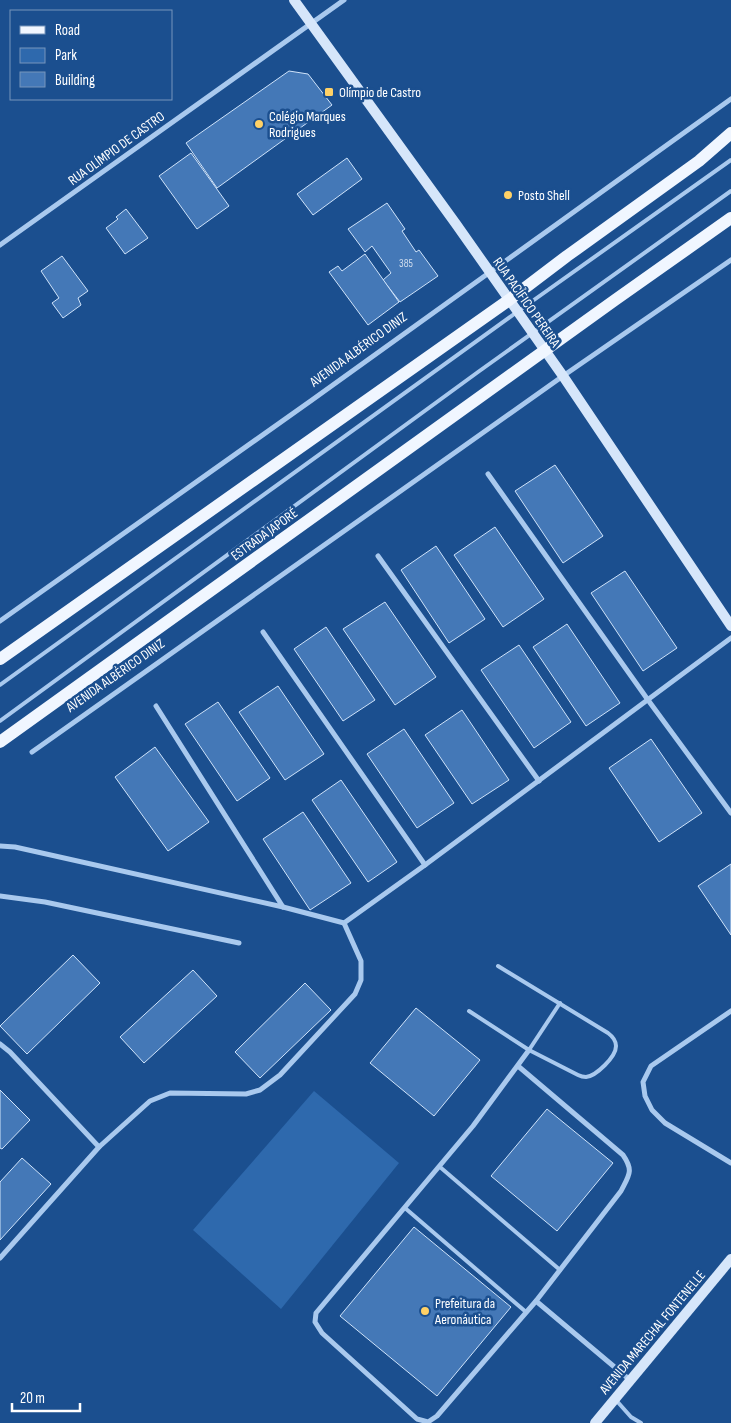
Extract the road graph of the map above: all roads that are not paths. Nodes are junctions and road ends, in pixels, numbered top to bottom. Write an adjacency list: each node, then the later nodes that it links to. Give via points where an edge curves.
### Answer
1 (294, 0): 3 (main road, RUA PACÍFICO PEREIRA)
2 (344, 0): 3 (street, RUA OLÍMPIO DE CASTRO)
3 (311, 24): 9 (street, RUA OLÍMPIO DE CASTRO); 11 (main road, RUA PACÍFICO PEREIRA)
4 (731, 99): 11 (street, AVENIDA ALBÉRICO DINIZ)
5 (731, 133): 12 (main road, via 699,161)
6 (731, 160): 13 (lane)
7 (731, 191): 14 (lane)
8 (731, 218): 15 (main road)
9 (0, 245)
10 (731, 260): 16 (street, AVENIDA ALBÉRICO DINIZ)
11 (490, 273): 12 (main road, RUA PACÍFICO PEREIRA); 19 (street, AVENIDA ALBÉRICO DINIZ)
12 (509, 300): 13 (main road, RUA PACÍFICO PEREIRA); 23 (main road)
13 (518, 312): 14 (main road, RUA PACÍFICO PEREIRA); 24 (lane)
14 (532, 333): 15 (main road, RUA PACÍFICO PEREIRA); 27 (lane)
15 (545, 351): 16 (main road, RUA PACÍFICO PEREIRA); 28 (main road, ESTRADA JAPORÉ)
16 (563, 376): 20 (main road, RUA PACÍFICO PEREIRA); 29 (street, AVENIDA ALBÉRICO DINIZ)
17 (488, 474): 25 (street)
18 (378, 556): 30 (street)
19 (0, 621)
20 (731, 626)
21 (263, 632): 33 (street)
22 (731, 638): 25 (street)
23 (0, 660)
24 (0, 685)
25 (648, 700): 30 (street); 31 (street)
26 (156, 706): 35 (street)
27 (0, 720)
28 (0, 742)
29 (32, 752)
30 (540, 781): 33 (street)
31 (731, 813)
32 (0, 846): 35 (street)
33 (425, 865): 36 (street)
34 (0, 896): 37 (street, via 45,902)
35 (283, 907): 36 (street)
36 (344, 922): 45 (street, via 361,961 361,980 355,994 280,1075 260,1090 246,1094 170,1092 150,1101)
37 (239, 944)
38 (498, 966): 39 (lane)
39 (560, 1003): 43 (lane); 43 (lane, via 608,1032 616,1046 614,1054 605,1066 585,1077)
40 (469, 1011): 43 (lane)
41 (731, 1011): 46 (street, via 651,1066 643,1082 652,1110 665,1122)
42 (0, 1044): 45 (street)
43 (529, 1050): 44 (street)
44 (518, 1066): 47 (street); 51 (street, via 630,1164 630,1173 622,1191)
45 (99, 1147): 49 (street)
46 (731, 1163)
47 (440, 1167): 48 (street); 51 (lane)
48 (405, 1208): 53 (lane); 53 (street, via 316,1312 315,1322 322,1333 417,1419 428,1422 437,1416)
49 (0, 1258)
50 (731, 1259): 54 (main road, AVENIDA MARECHAL FONTENELLE)
51 (560, 1270): 52 (street)
52 (536, 1301): 53 (street); 54 (street)
53 (526, 1312)
54 (630, 1380): 55 (main road, AVENIDA MARECHAL FONTENELLE)
55 (614, 1399): 56 (main road, AVENIDA MARECHAL FONTENELLE); 57 (lane)
56 (594, 1423)
57 (641, 1423)

